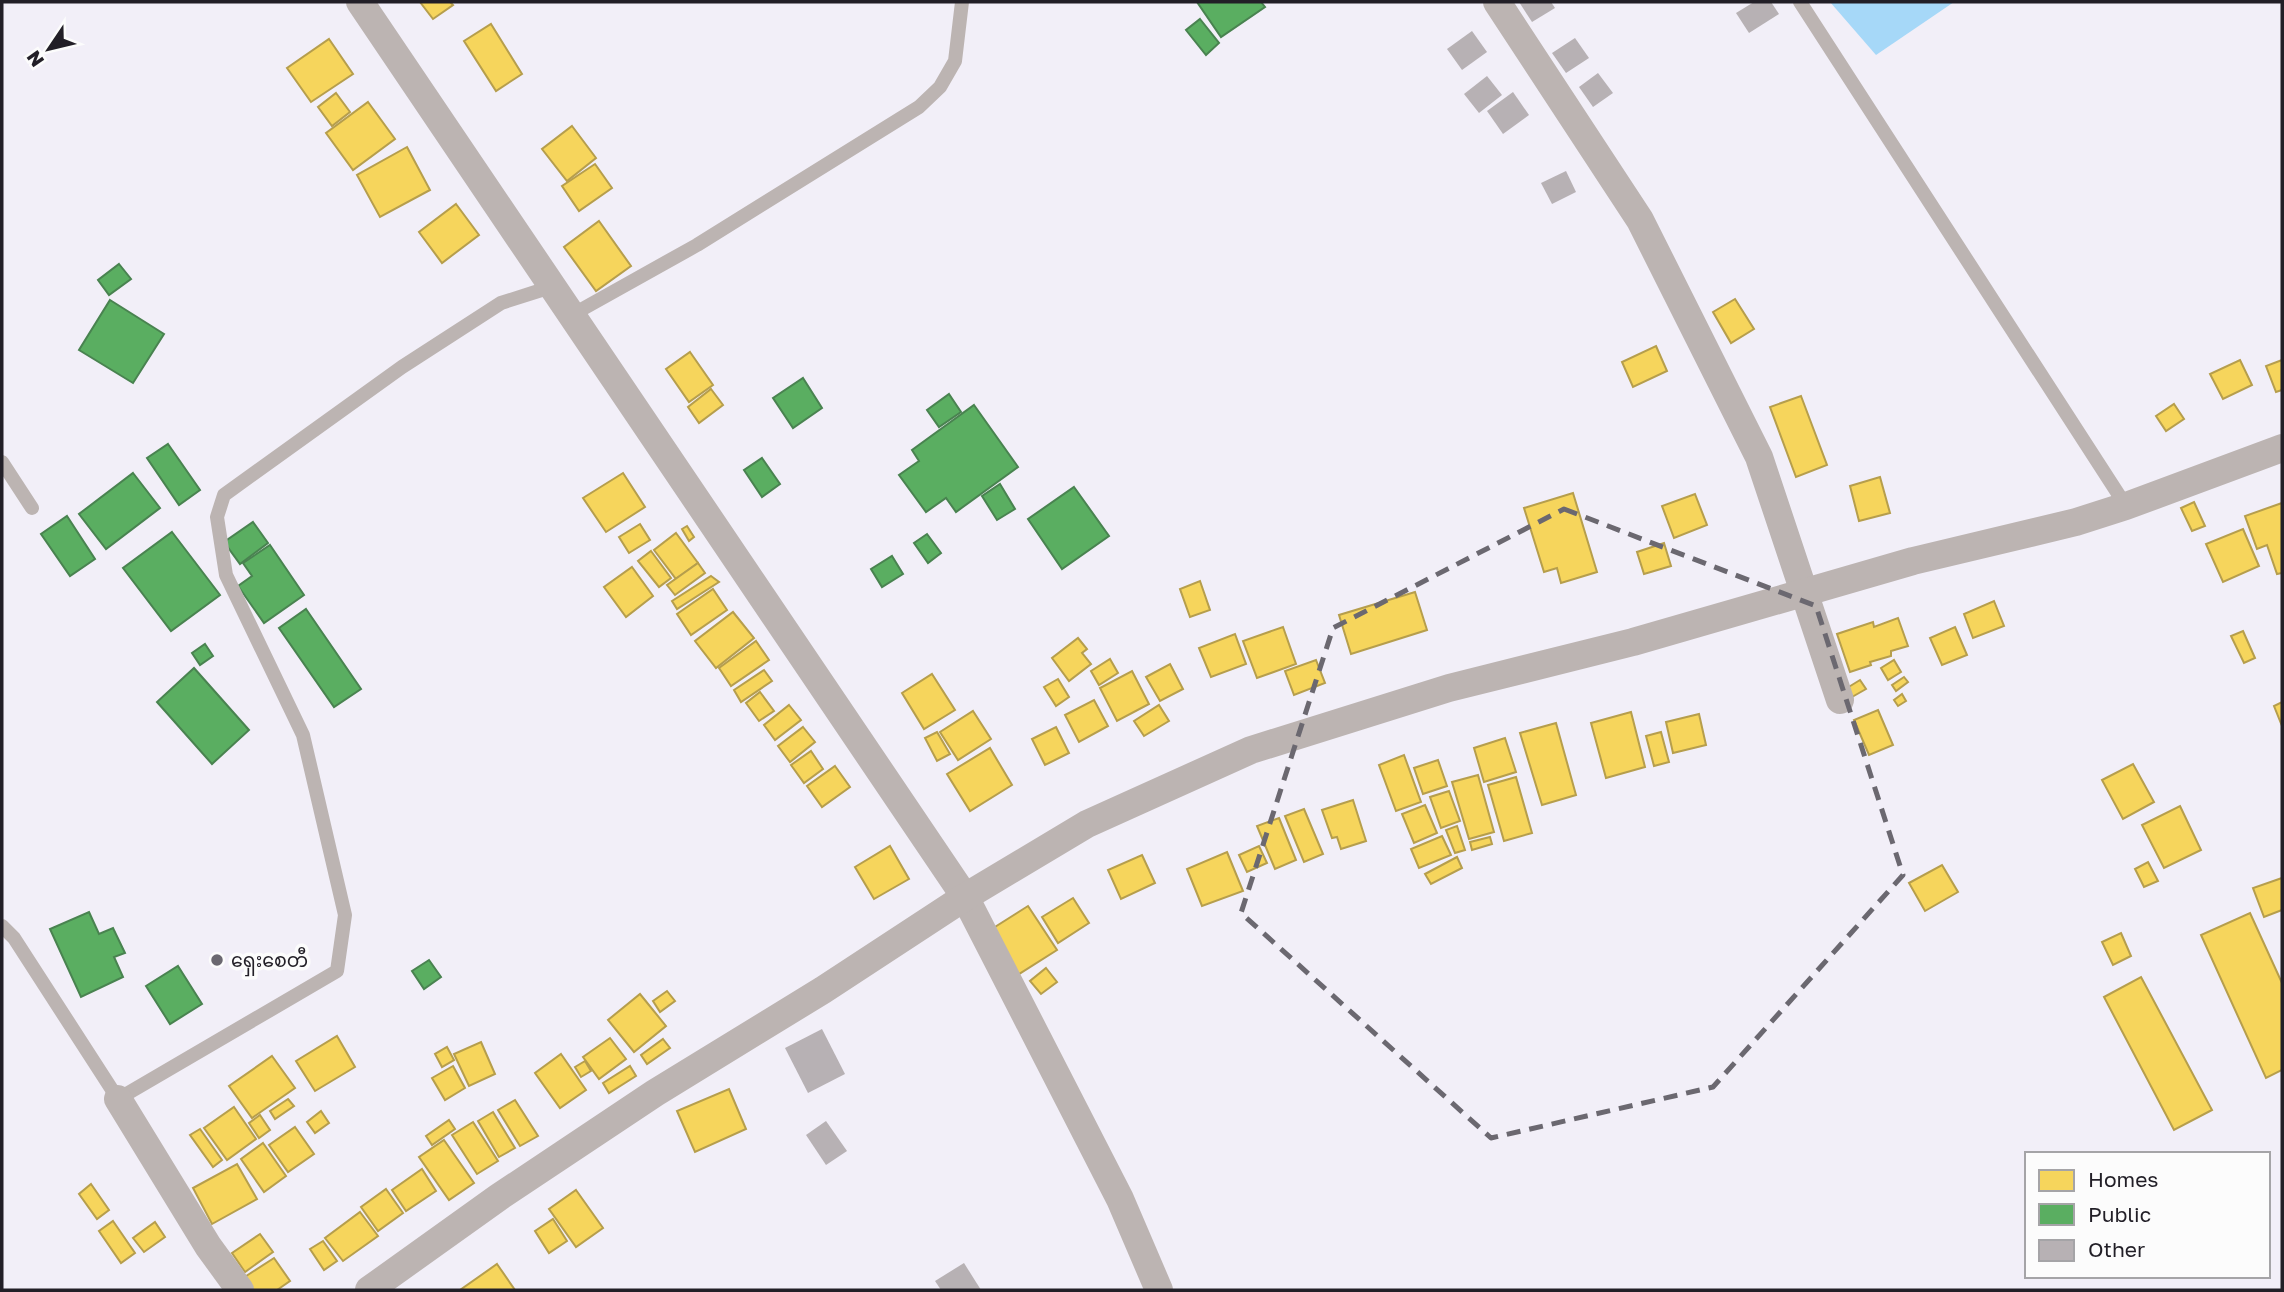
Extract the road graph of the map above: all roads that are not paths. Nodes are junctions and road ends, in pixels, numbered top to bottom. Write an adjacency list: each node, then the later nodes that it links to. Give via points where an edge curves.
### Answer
1 (360, 2): 5 (street)
2 (962, 2): 6 (lane, via 955,61 940,87 919,107 697,245)
3 (1497, 2): 11 (street, via 1640,220 1759,457)
4 (1800, 2): 9 (lane)
5 (551, 287): 6 (street); 15 (lane, via 501,303 402,367 224,495 217,517 226,575 303,735 345,915 337,971)
6 (570, 316): 13 (street)
7 (2282, 448): 9 (street)
8 (2, 462): 10 (lane)
9 (2126, 506): 11 (street)
10 (32, 508)
11 (1805, 592): 12 (street); 13 (street, via 1449,688 1251,750 1087,824)
12 (1840, 700)
13 (965, 897): 17 (street, via 655,1093); 18 (street, via 1120,1199)
14 (2, 926): 15 (lane)
15 (118, 1098): 16 (street)
16 (240, 1290)
17 (369, 1290)
18 (1158, 1290)

